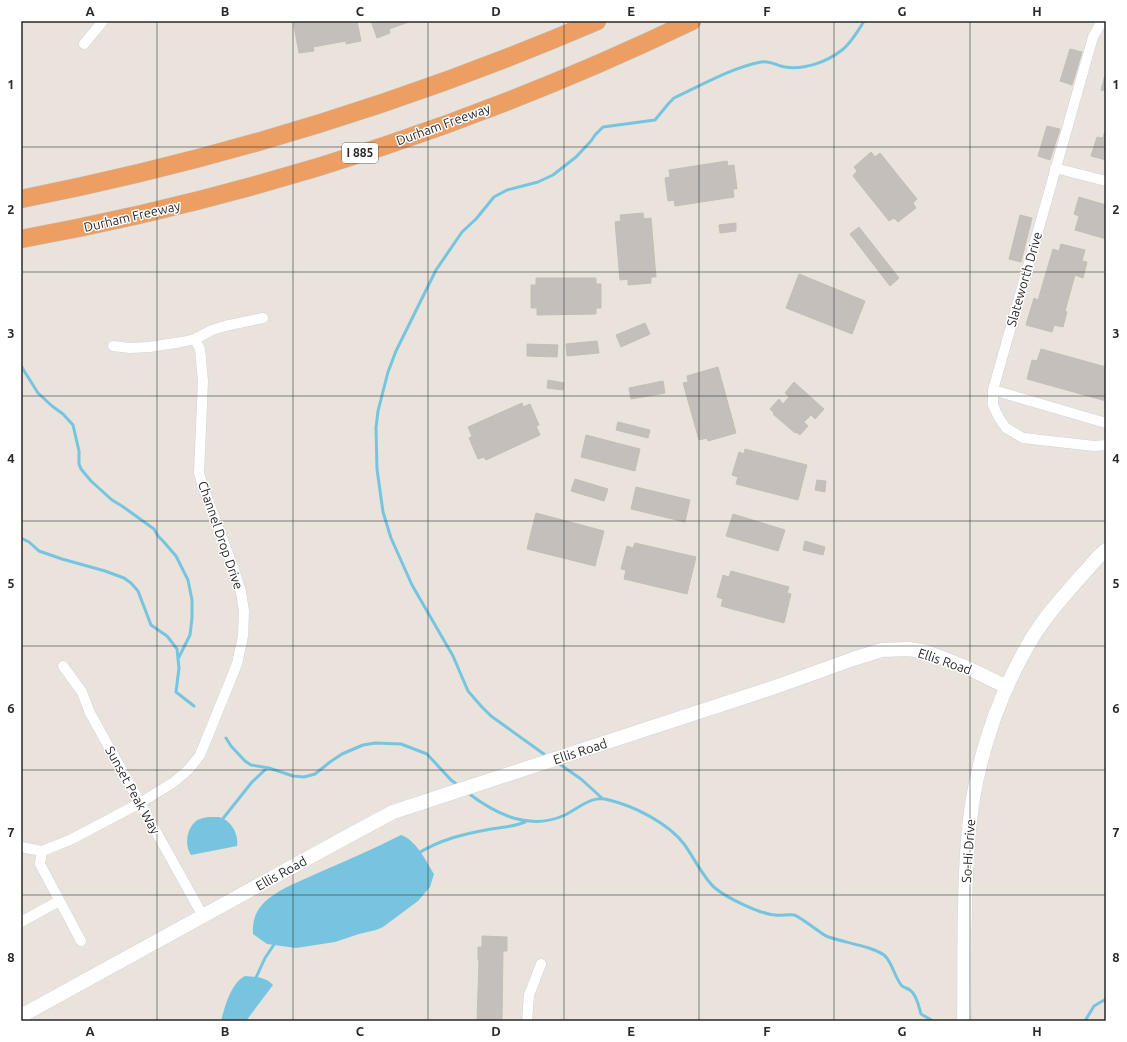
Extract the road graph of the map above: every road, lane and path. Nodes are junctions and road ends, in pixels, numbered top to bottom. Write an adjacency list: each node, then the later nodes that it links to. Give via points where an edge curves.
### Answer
1 (103, 21): 5 (street)
2 (596, 21): 8 (highway, via 458,77 350,115 184,163)
3 (692, 21): 9 (highway, Durham Freeway / I 885, via 525,94 362,152 194,201)
4 (1102, 21): 6 (street, Slateworth Drive, via 1093,37)
5 (84, 44)
6 (1055, 168): 7 (street); 13 (street, Slateworth Drive)
7 (1106, 181)
8 (21, 199)
9 (21, 239)
10 (263, 318): 11 (street, via 212,330)
11 (195, 339): 12 (street, via 149,347); 21 (street, Channel Drop Drive, via 200,349 203,381 199,473 241,592 244,611 243,636 237,664 200,755 174,782)
12 (113, 346)
13 (993, 390): 14 (street); 16 (street, Slateworth Drive, via 993,405 999,418 1006,428 1023,438)
14 (1106, 423)
15 (1106, 445): 16 (street, Slateworth Drive)
16 (1094, 446): 17 (street, Slateworth Drive)
17 (1106, 450)
18 (1106, 550): 20 (main road, via 1050,613 1029,643)
19 (63, 666): 21 (street, Sunset Peak Way, via 82,692 90,713)
20 (1007, 687): 25 (main road, Ellis Road, via 927,652 909,649 882,650 867,654 775,687 393,812); 31 (main road, So-Hi Drive, via 989,731 970,815)
21 (140, 803): 23 (street, Channel Drop Drive, via 70,840); 25 (street, Sunset Peak Way)
22 (21, 846): 23 (street)
23 (42, 851): 24 (street, via 40,864)
24 (59, 901): 26 (street); 27 (street)
25 (203, 916): 29 (main road, Ellis Road)
26 (21, 922)
27 (81, 941)
28 (542, 964): 30 (street, via 529,995)
29 (21, 1016)
30 (527, 1021)
31 (964, 1021)

